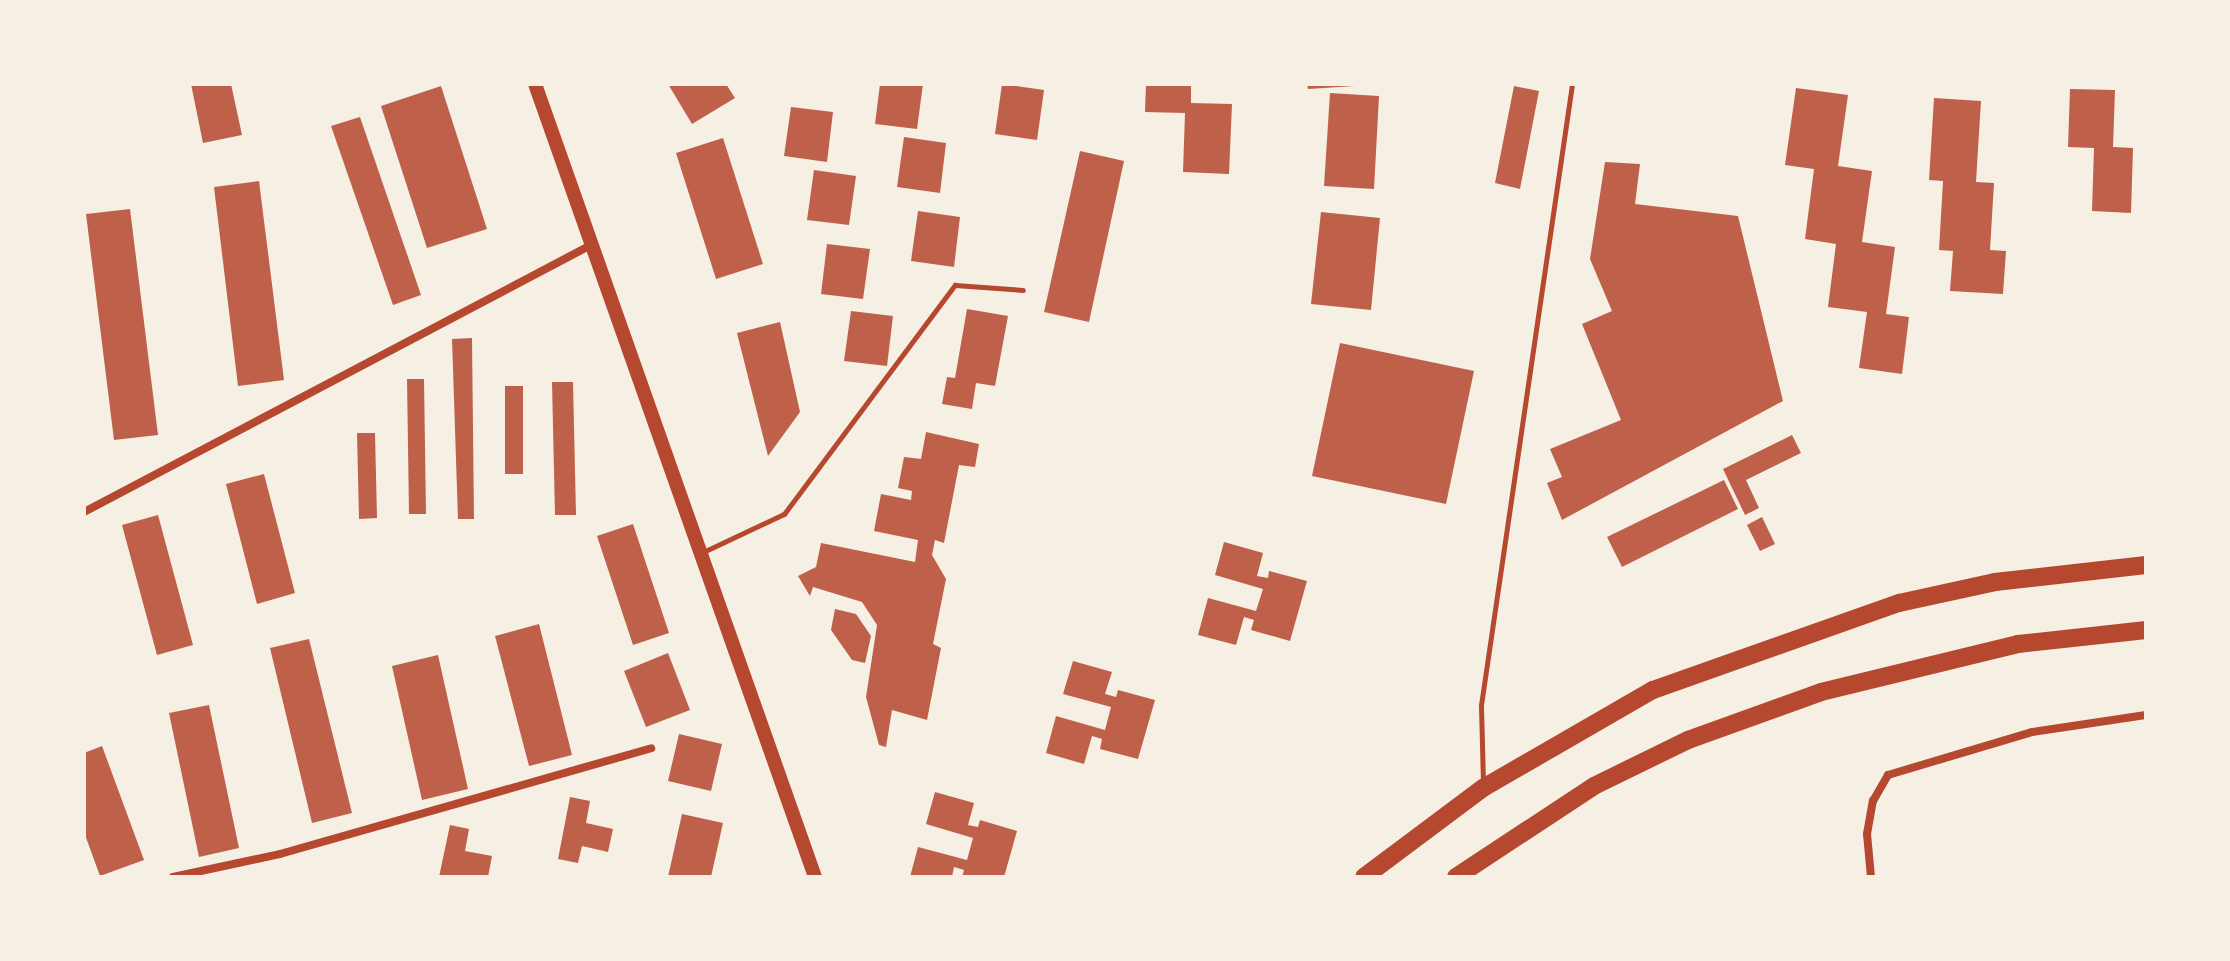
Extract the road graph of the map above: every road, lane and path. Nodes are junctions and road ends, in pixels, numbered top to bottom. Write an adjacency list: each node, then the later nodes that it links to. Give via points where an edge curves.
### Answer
1 (535, 84): 3 (street)
2 (1572, 84): 11 (lane, via 1481,705)
3 (591, 245): 5 (street); 6 (street)
4 (1023, 290): 6 (lane, via 955,285 784,514)
5 (84, 512)
6 (701, 553): 13 (street)
7 (2146, 565): 11 (main road, via 1995,582 1802,634 1653,690)
8 (2146, 630): 15 (main road, via 2018,644 1821,692 1688,740 1594,786)
9 (2146, 715): 16 (street, via 2032,732 1888,775 1873,801 1867,834)
10 (651, 748): 12 (street, via 280,854)
11 (1483, 788): 14 (main road)
12 (173, 877)
13 (815, 877)
14 (1364, 877)
15 (1456, 877)
16 (1871, 877)

